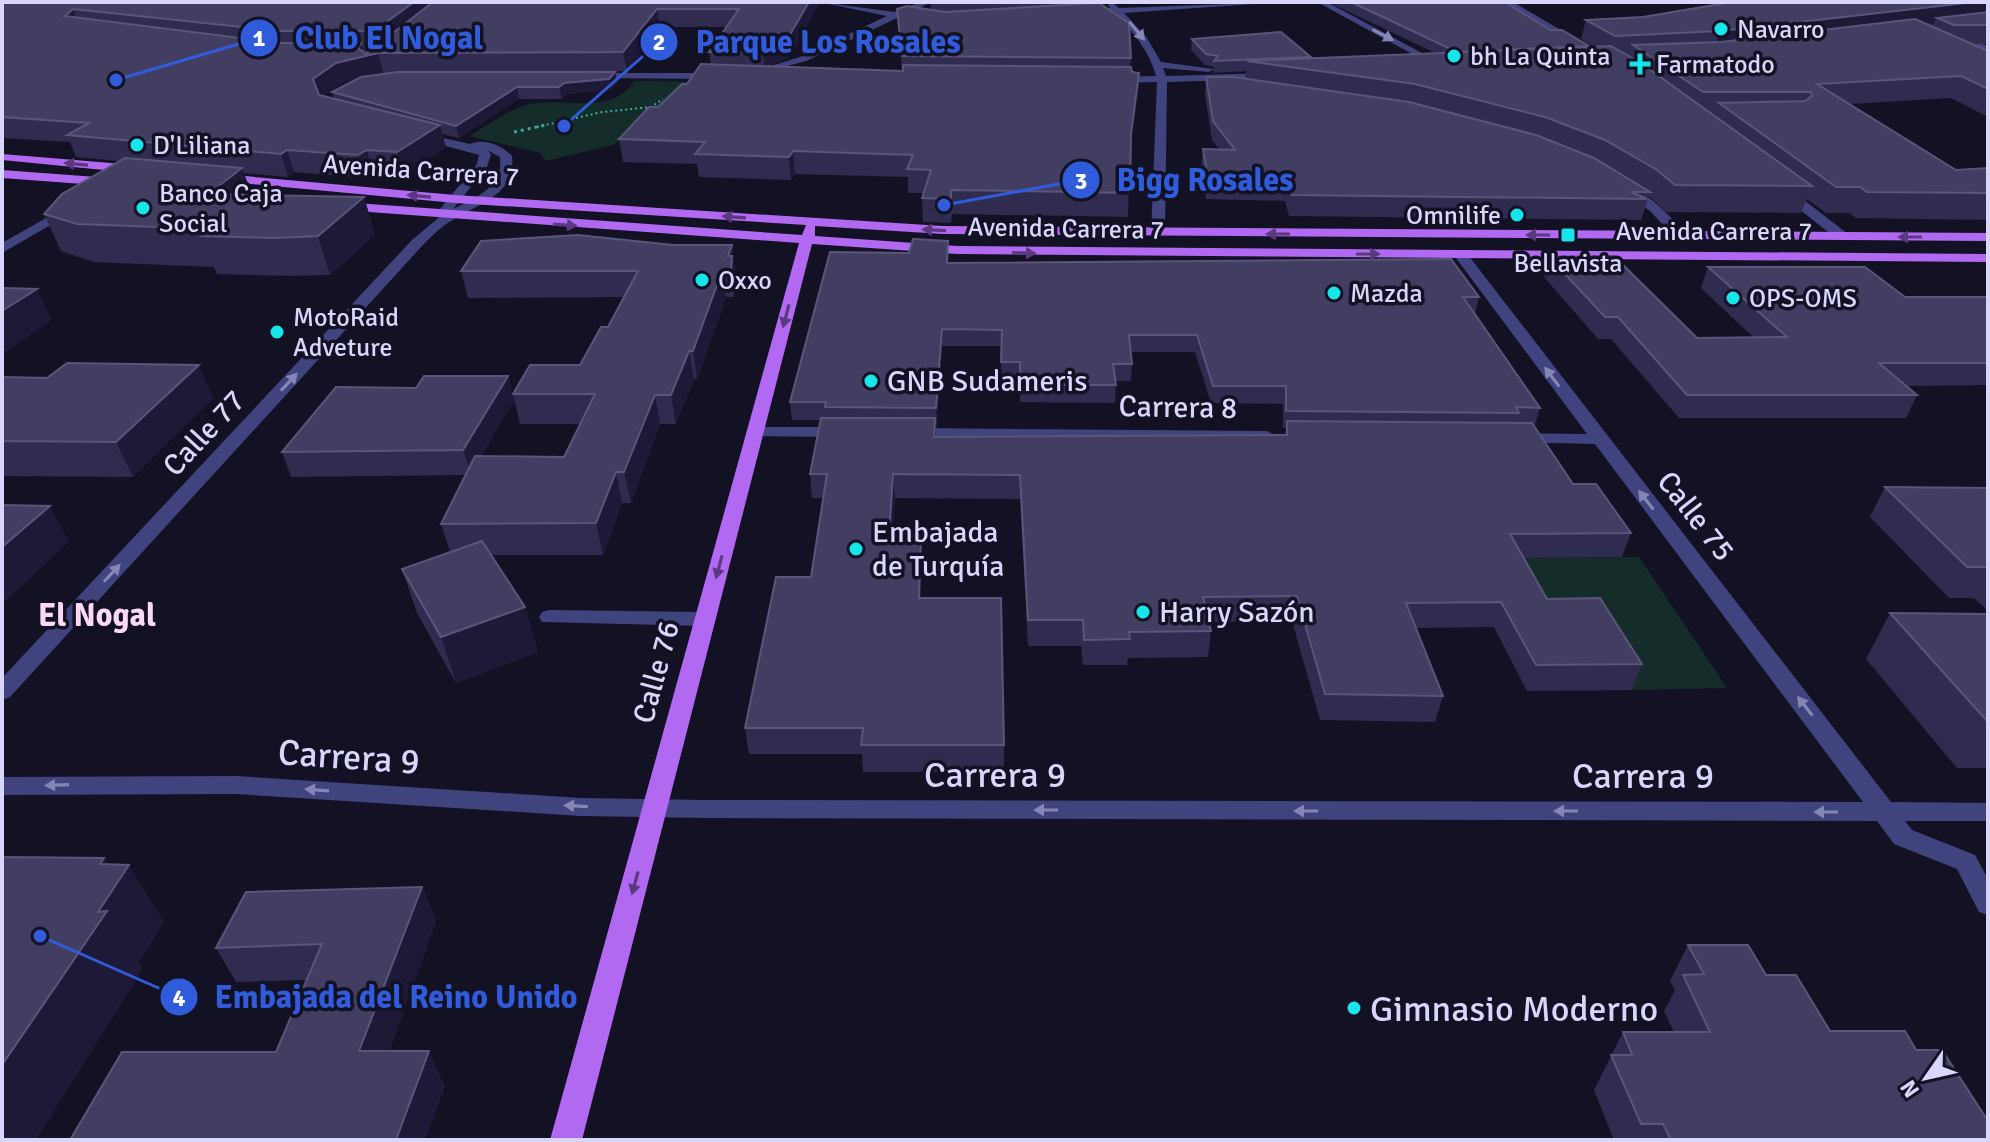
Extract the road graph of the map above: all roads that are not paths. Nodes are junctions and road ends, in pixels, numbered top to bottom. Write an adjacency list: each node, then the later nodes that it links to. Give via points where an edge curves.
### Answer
1 (823, 2): 7 (street)
2 (928, 2): 9 (street)
3 (1280, 2): 6 (street)
4 (1321, 2): 17 (street, one-way to 17)
5 (1507, 2): 13 (street)
6 (1114, 6): 8 (street); 16 (street, one-way to 16, via 1140,32)
7 (852, 7): 9 (street); 12 (street, via 867,16)
8 (1070, 13)
9 (892, 15): 10 (street); 12 (street)
10 (936, 21)
11 (1970, 25): 14 (street, via 1950,31)
12 (868, 28): 22 (street, via 806,59 743,76)
13 (1588, 49)
14 (1988, 50): 15 (street)
15 (1958, 51)
16 (1158, 65): 24 (street); 24 (street, via 1282,80)
17 (1445, 68): 18 (street); 19 (street)
18 (1460, 68)
19 (1416, 69)
20 (580, 76): 21 (street)
21 (728, 76)
22 (790, 77)
23 (1096, 80): 24 (street)
24 (1162, 81): 25 (street); 41 (street)
25 (1240, 89)
26 (406, 133): 27 (street)
27 (459, 144): 36 (street, via 485,154 483,165); 37 (street, via 493,147 506,156 506,170)
28 (2, 157): 29 (main road, one-way to 28)
29 (156, 171)
30 (2, 174): 33 (main road)
31 (214, 177): 36 (main road, Avenida Carrera 7, one-way to 31)
32 (1611, 181): 42 (street, via 1654,208)
33 (113, 182): 34 (main road); 45 (street)
34 (129, 184)
35 (1775, 184): 43 (street)
36 (455, 199): 37 (main road, Avenida Carrera 7); 39 (street, via 446,209)
37 (483, 200): 39 (street, Calle 77); 40 (main road, Avenida Carrera 7, one-way to 37)
38 (326, 204): 39 (main road, Avenida Carrera 7)
39 (450, 215): 40 (main road, Avenida Carrera 7, one-way to 40); 58 (street, Calle 77, one-way to 39, via 417,243)
40 (809, 231): 41 (main road, Avenida Carrera 7, one-way to 40); 46 (main road, Avenida Carrera 7, one-way to 46, via 1039,253); 50 (main road, Calle 76, one-way to 50)
41 (1158, 234): 42 (main road, Avenida Carrera 7, one-way to 41)
42 (1681, 236): 43 (main road, Avenida Carrera 7)
43 (1843, 237): 44 (main road, Avenida Carrera 7, one-way to 43)
44 (1988, 237)
45 (2, 249)
46 (1460, 254): 47 (main road, Avenida Carrera 7); 55 (street, Calle 75, one-way to 46)
47 (1610, 254): 48 (main road, Avenida Carrera 7); 49 (street)
48 (1988, 258)
49 (1619, 271)
50 (755, 432): 51 (street); 57 (main road, Calle 76, one-way to 57)
51 (866, 432)
52 (898, 433): 53 (street, Carrera 8)
53 (1281, 436)
54 (1504, 438): 55 (street)
55 (1599, 439): 61 (street, Calle 75, one-way to 55)
56 (549, 617): 57 (street)
57 (705, 619): 60 (main road, Calle 76)
58 (2, 692)
59 (2, 786): 60 (street, Carrera 9, one-way to 59, via 236,785)
60 (654, 808): 61 (street, Carrera 9, one-way to 60); 64 (main road, Calle 76, one-way to 64)
61 (1887, 812): 62 (street, Carrera 9); 63 (street, Calle 75, via 1903,837 1966,862)
62 (1988, 812)
63 (1988, 904)
64 (566, 1140)

